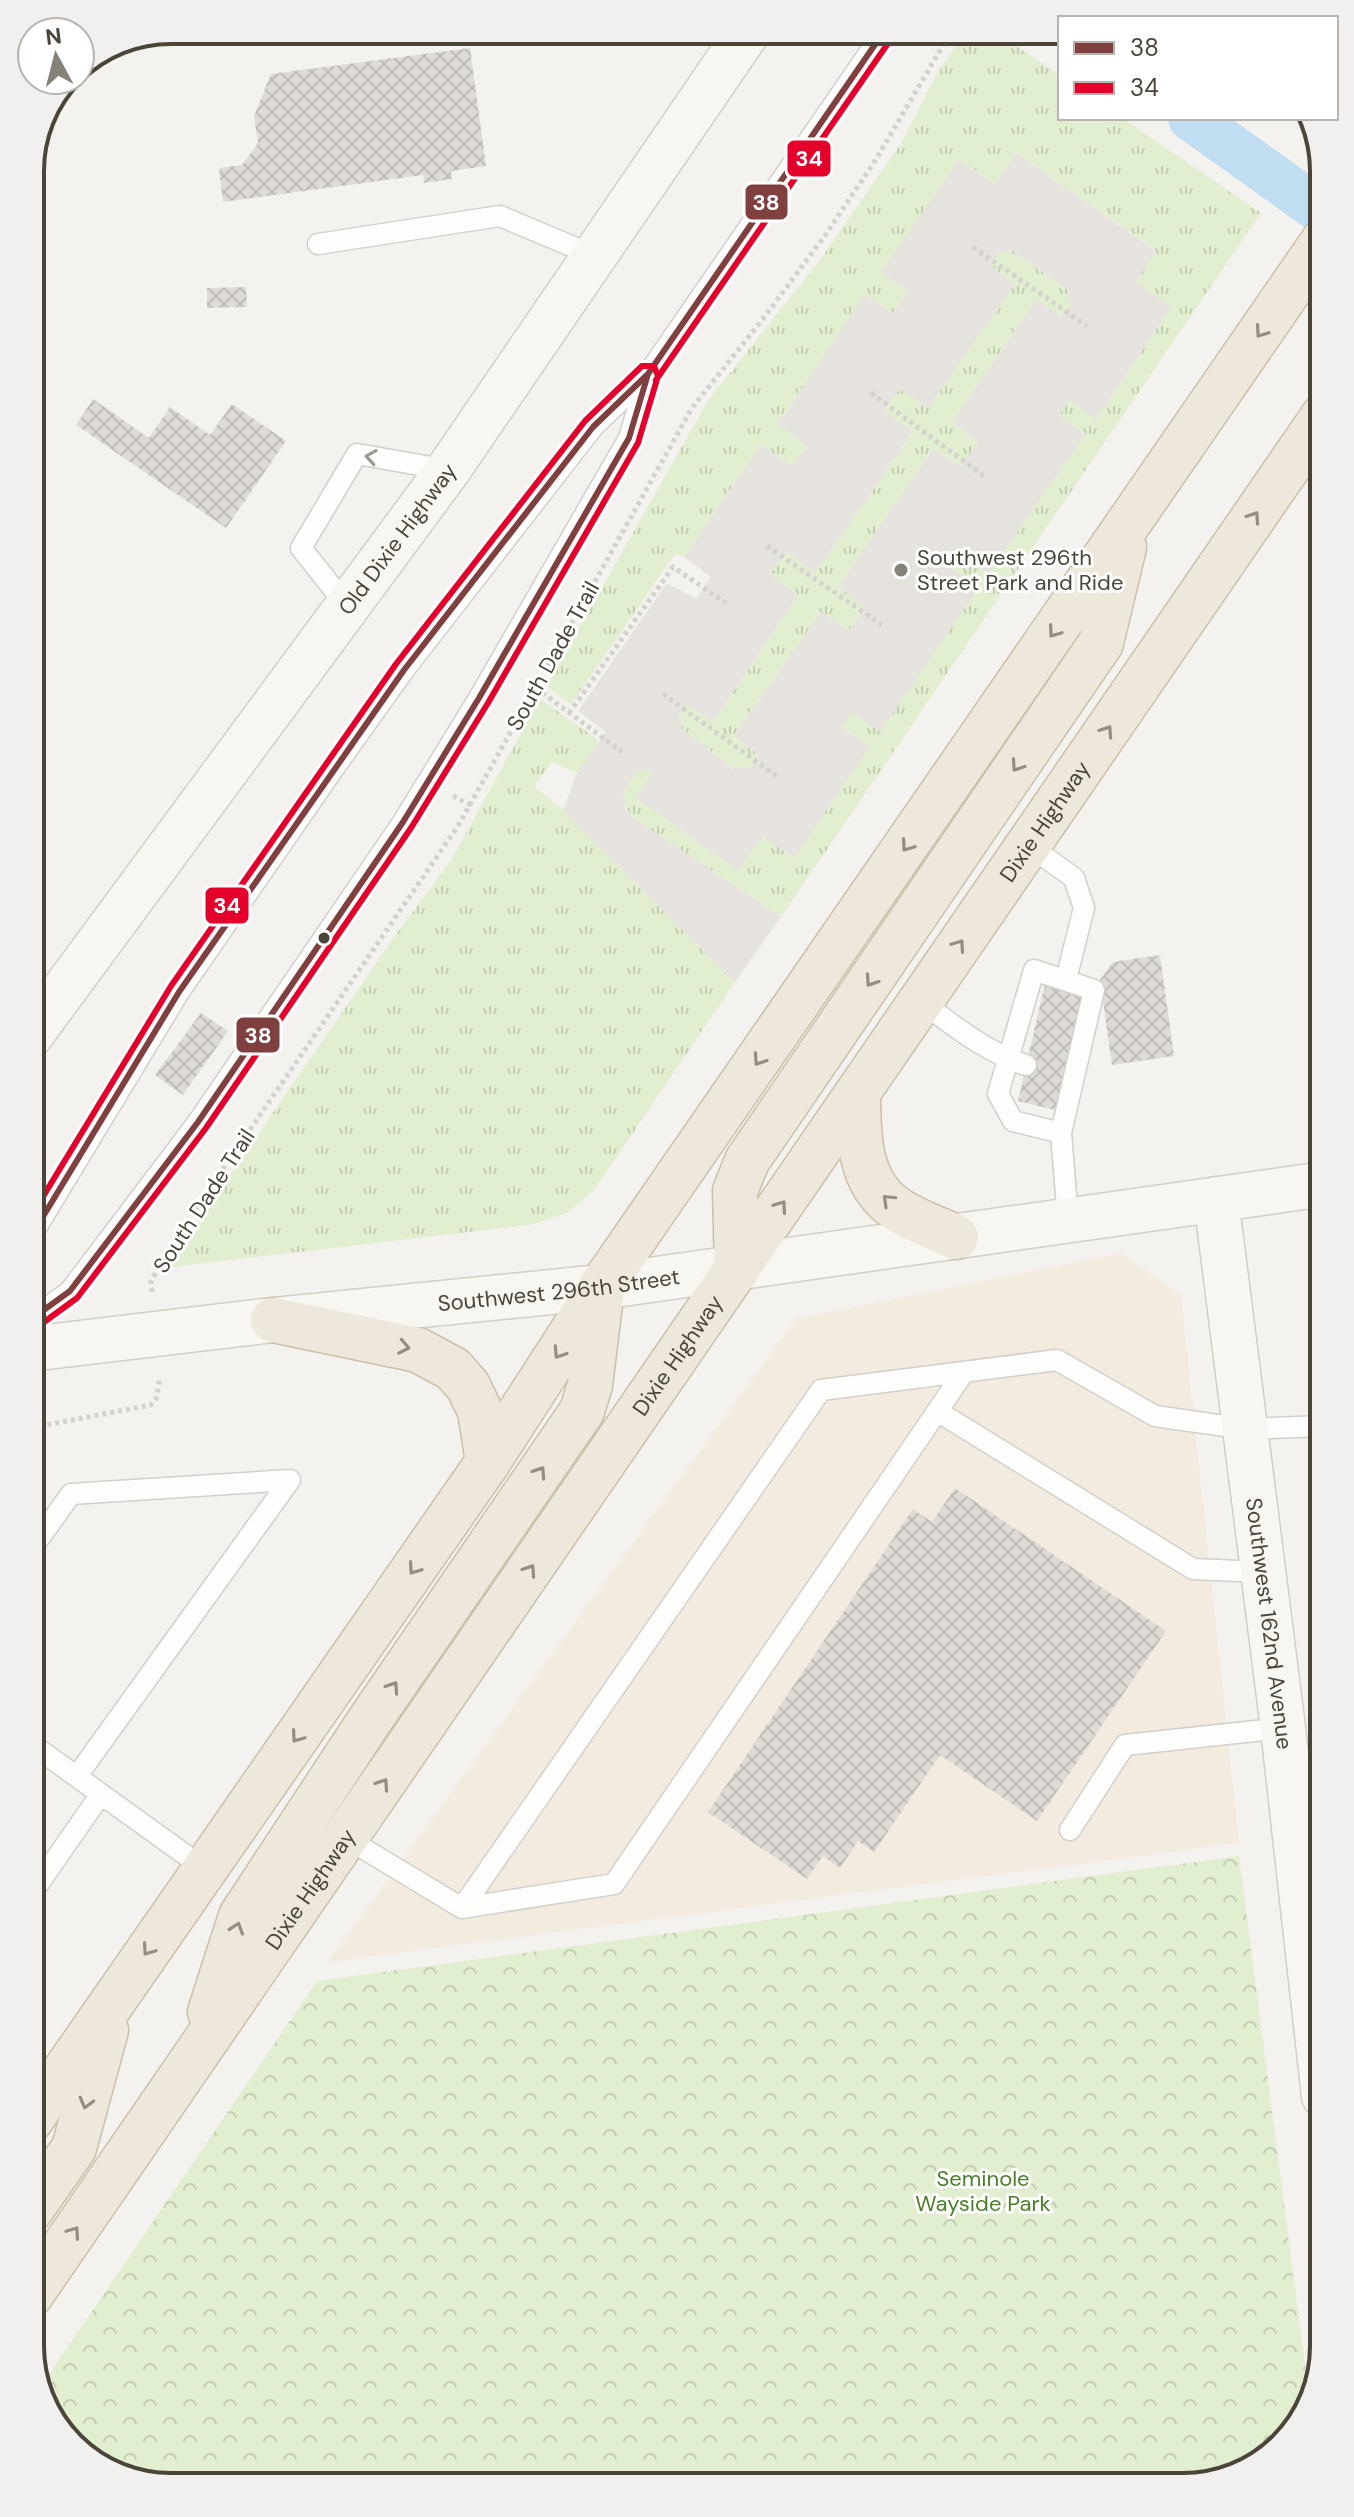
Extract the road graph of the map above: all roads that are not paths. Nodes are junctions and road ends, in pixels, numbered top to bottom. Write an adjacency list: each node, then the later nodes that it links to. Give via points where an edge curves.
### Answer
1 (739, 44): 4 (street, Old Dixie Highway)
2 (875, 44): 6 (lane)
3 (318, 244): 4 (lane, via 500,216)
4 (595, 256): 8 (street, Old Dixie Highway)
5 (1310, 261): 9 (highway, one-way to 9)
6 (648, 374): 20 (lane, via 593,427 404,670 179,992); 25 (lane, via 629,438 403,822 175,1152 70,1291)
7 (1310, 435): 11 (highway, Dixie Highway, one-way to 7)
8 (448, 470): 10 (street, Old Dixie Highway); 10 (lane, one-way to 10, via 357,454 301,548)
9 (1130, 521): 23 (highway, one-way to 23, via 1101,643 747,1161 735,1191); 24 (highway, one-way to 24)
10 (347, 606): 14 (street, Old Dixie Highway)
11 (1028, 845): 12 (lane, via 1074,878 1084,908); 13 (highway, Dixie Highway, one-way to 11)
12 (1066, 979): 15 (lane, via 1034,970 1030,1014); 17 (lane, via 1094,990 1068,1078)
13 (920, 1001): 15 (lane, via 966,1035); 16 (highway, Dixie Highway)
14 (44, 1017)
15 (1017, 1062): 17 (lane, via 998,1094 1013,1121)
16 (858, 1093): 22 (highway, one-way to 16, via 896,1209 871,1181 858,1133); 23 (highway, Dixie Highway, one-way to 16)
17 (1061, 1133): 21 (lane)
18 (1310, 1186): 19 (street, Southwest 296th Street)
19 (1216, 1199): 21 (street, Southwest 296th Street); 31 (street, Southwest 162nd Avenue)
20 (44, 1215)
21 (1068, 1220): 22 (street, Southwest 296th Street)
22 (956, 1237): 23 (street, Southwest 296th Street)
23 (737, 1270): 24 (street, Southwest 296th Street); 42 (highway, Dixie Highway, one-way to 23)
24 (601, 1287): 26 (street, Southwest 296th Street); 32 (highway, one-way to 32); 47 (highway, one-way to 24, via 241,1916 582,1411)
25 (44, 1310)
26 (273, 1320): 27 (street, Southwest 296th Street); 32 (highway, one-way to 32, via 418,1350 453,1369 480,1411)
27 (44, 1347)
28 (964, 1372): 29 (lane); 31 (lane, via 1057,1360 1155,1416); 45 (lane, via 821,1390)
29 (937, 1411): 34 (lane, via 1193,1569); 45 (lane, via 614,1884)
30 (1310, 1427): 31 (lane)
31 (1246, 1429): 34 (street, Southwest 162nd Avenue)
32 (488, 1462): 43 (highway, one-way to 43)
33 (44, 1532): 37 (lane, via 71,1494 290,1480)
34 (1263, 1572): 35 (street, Southwest 162nd Avenue)
35 (1283, 1728): 38 (street, Southwest 162nd Avenue); 40 (lane, via 1125,1745)
36 (44, 1753): 37 (lane)
37 (77, 1776): 39 (lane)
38 (1307, 1781): 41 (street, Southwest 162nd Avenue)
39 (101, 1794): 43 (lane); 44 (lane)
40 (1070, 1830)
41 (1310, 1837)
42 (346, 1838): 45 (lane); 47 (highway, Dixie Highway)
43 (205, 1869): 46 (highway, one-way to 46)
44 (44, 1876)
45 (462, 1908)
46 (113, 2000): 48 (highway); 49 (highway, one-way to 49, via 74,2148)
47 (196, 2056): 50 (highway, Dixie Highway, one-way to 47)
48 (44, 2101)
49 (44, 2191)
50 (44, 2276)

